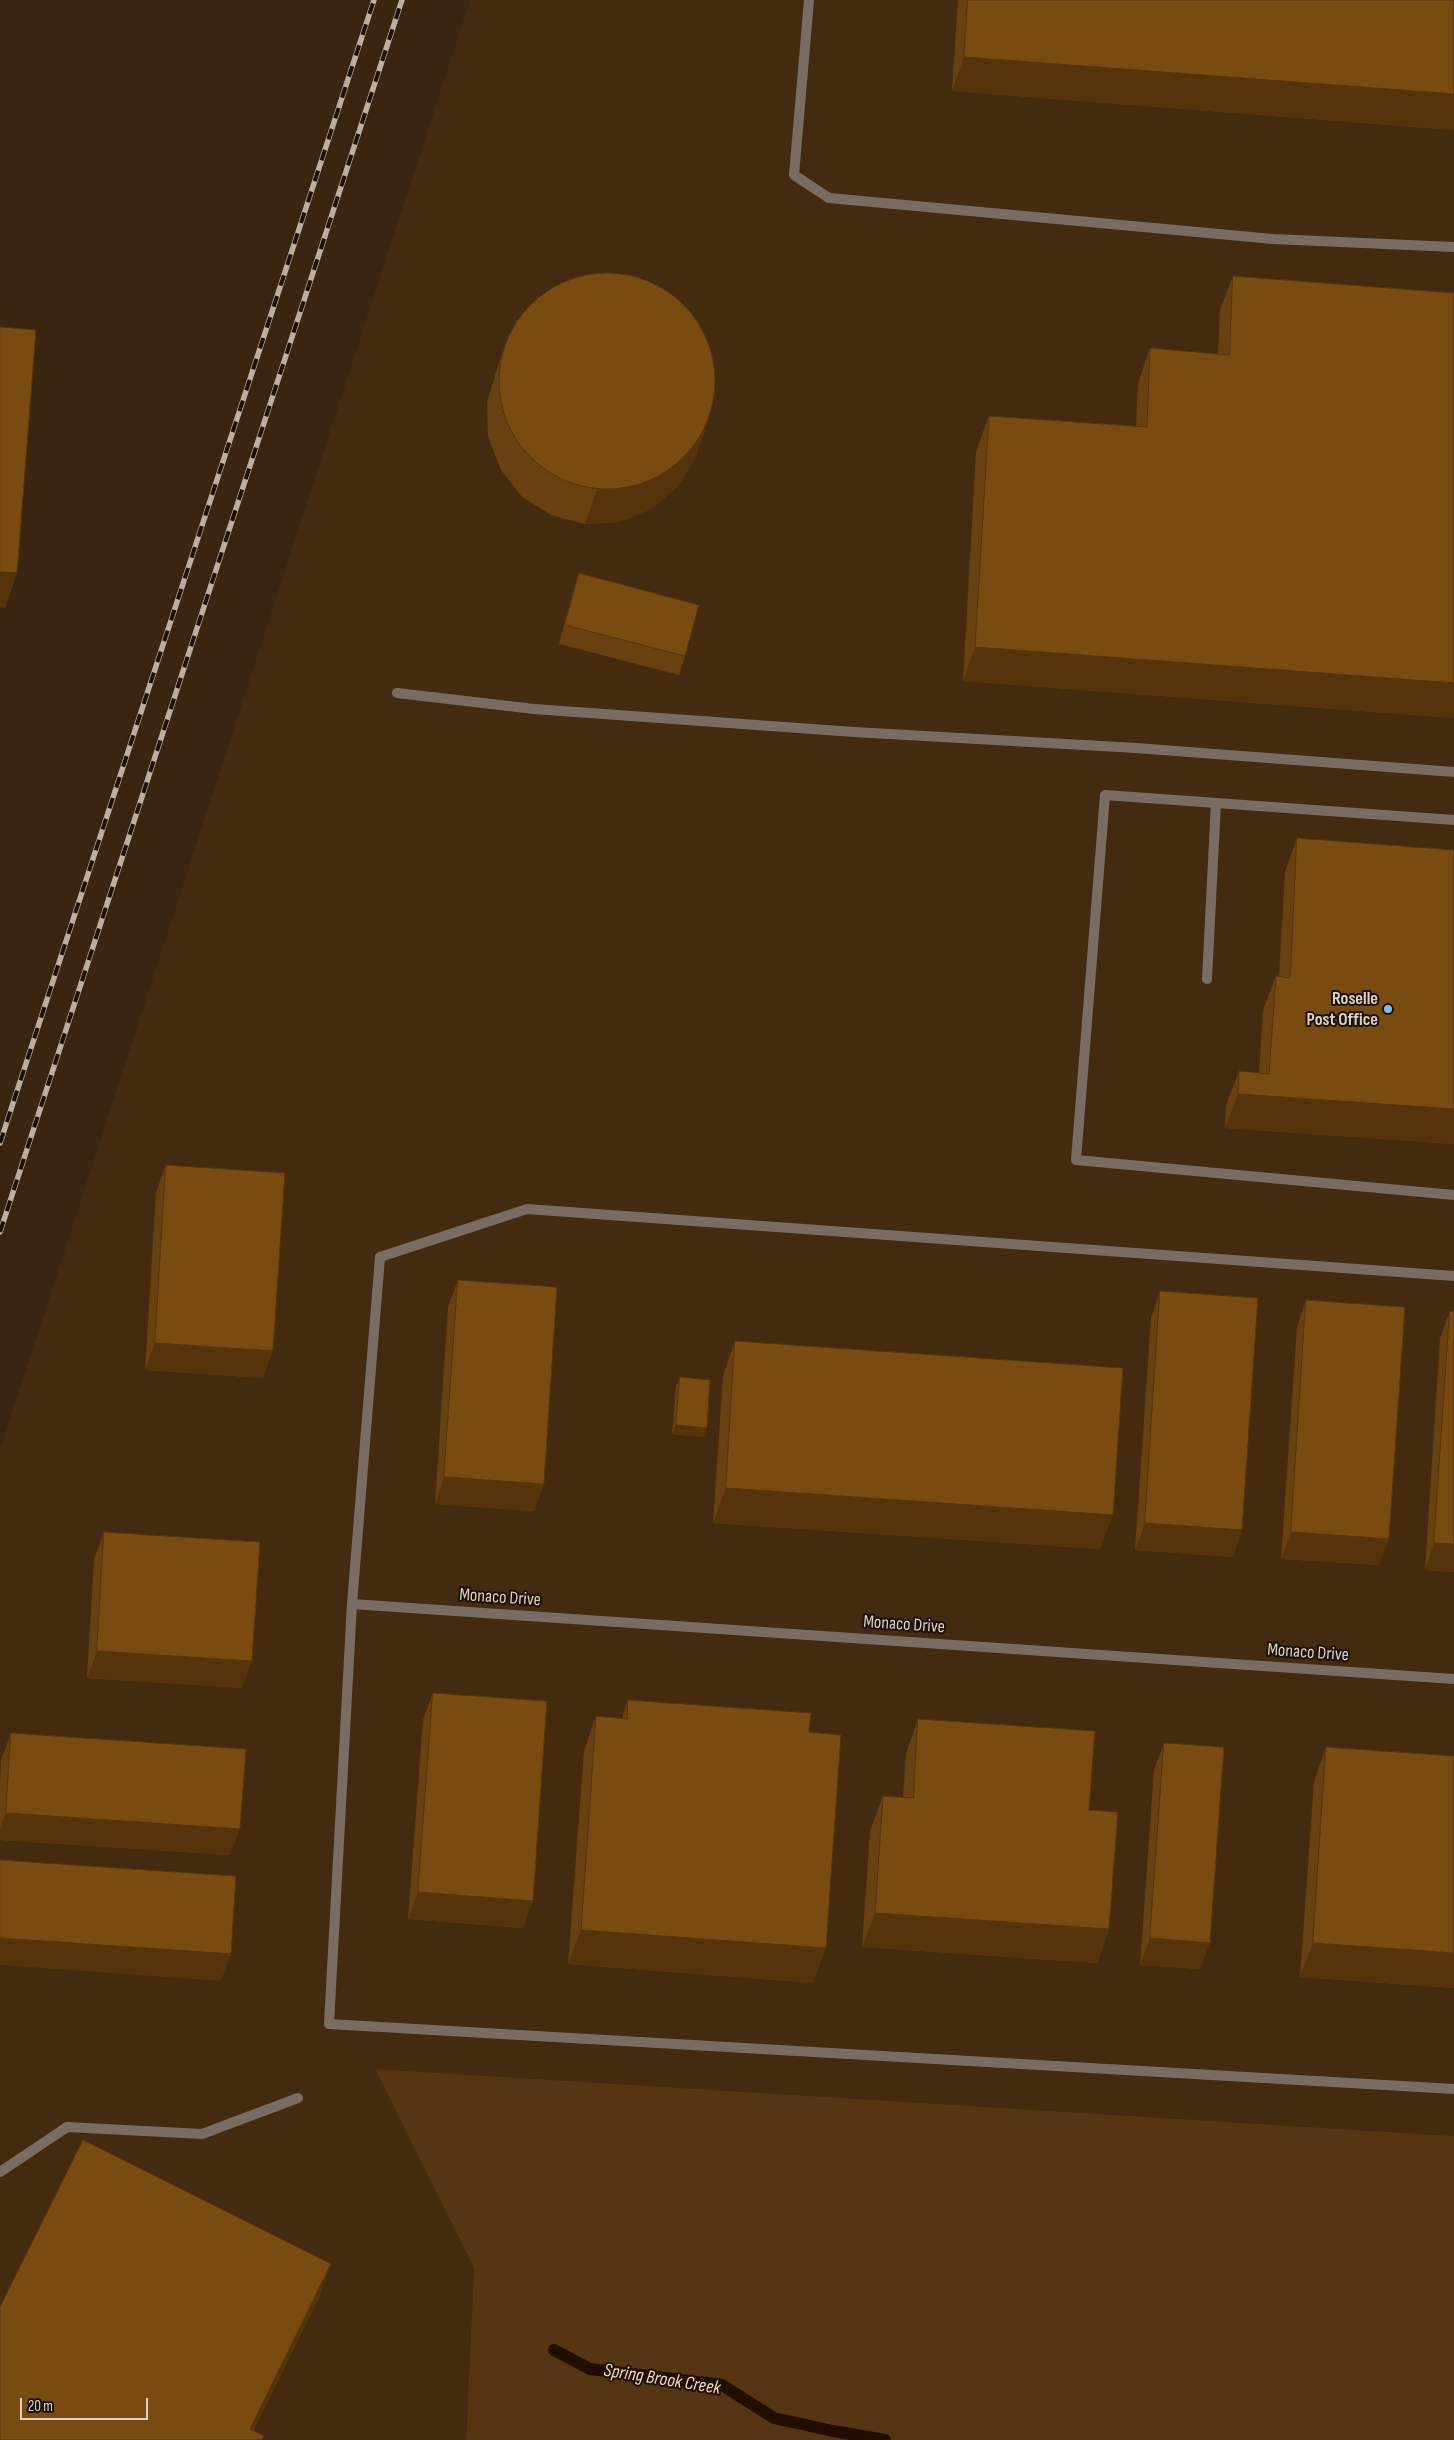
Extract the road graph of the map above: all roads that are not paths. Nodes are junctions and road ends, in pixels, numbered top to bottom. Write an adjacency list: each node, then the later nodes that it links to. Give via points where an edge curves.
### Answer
1 (809, 0): 2 (street, via 794,175 829,198 1272,238)
2 (1454, 247)
3 (397, 693): 4 (street, via 534,709)
4 (1454, 772)
5 (1216, 803): 6 (street); 7 (street); 8 (street, via 1105,796 1076,1160)
6 (1454, 820)
7 (1207, 979)
8 (1454, 1195)
9 (1454, 1276): 10 (street, via 528,1209 380,1257)
10 (352, 1604): 11 (street, Monaco Drive); 12 (street, via 329,2024)
11 (1454, 1680)
12 (1454, 2089)
13 (298, 2098): 14 (street, via 202,2134 67,2127)
14 (0, 2172)

